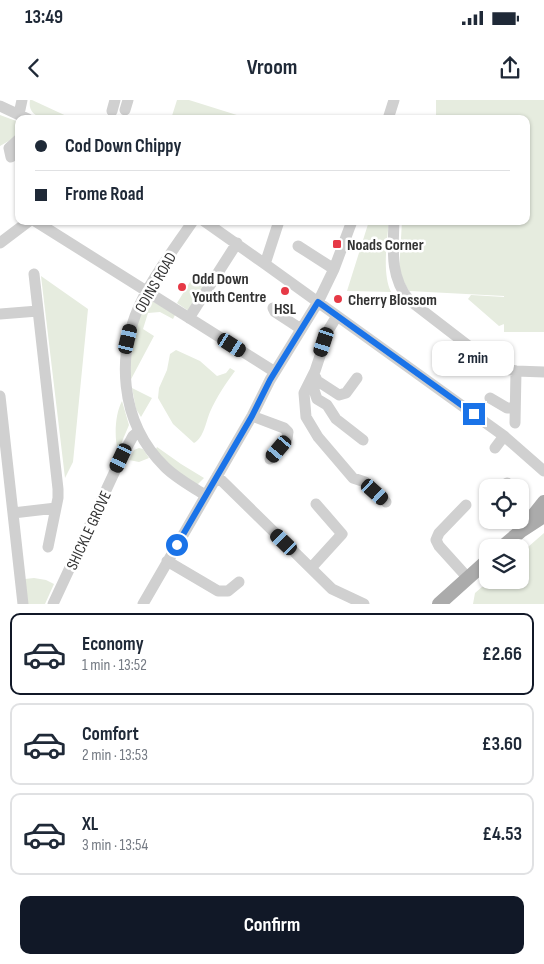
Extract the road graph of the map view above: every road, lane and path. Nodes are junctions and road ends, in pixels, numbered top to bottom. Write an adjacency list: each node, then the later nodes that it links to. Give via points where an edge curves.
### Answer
1 (22, 100): 5 (street)
2 (394, 100): 6 (street)
3 (0, 106): 4 (street)
4 (22, 115)
5 (24, 115)
6 (389, 115)
7 (15, 143): 8 (street, via 9,148)
8 (11, 157)
9 (24, 225): 17 (street)
10 (41, 225): 22 (street)
11 (190, 225): 22 (street, ODINS ROAD)
12 (210, 225): 16 (street)
13 (277, 225): 19 (street)
14 (350, 225): 20 (street)
15 (394, 225): 31 (street, via 395,273 398,285 409,300 496,367)
16 (237, 243): 19 (street); 28 (street)
17 (0, 244)
18 (298, 246): 20 (street)
19 (265, 264): 23 (street)
20 (334, 269): 23 (street)
21 (34, 274): 25 (street)
22 (147, 292): 28 (street); 40 (street, ODINS ROAD, via 130,327 125,368 129,404)
23 (318, 302): 27 (street); 29 (street)
24 (272, 308): 29 (street)
25 (38, 311): 26 (street); 54 (street, via 58,489)
26 (0, 314)
27 (337, 316): 33 (street, via 329,329); 41 (street)
28 (189, 318): 30 (street)
29 (301, 329): 30 (street)
30 (274, 372): 38 (street)
31 (516, 372): 32 (street); 37 (street)
32 (544, 372)
33 (315, 375): 34 (street, via 339,395 346,393); 42 (street, via 317,399); 50 (street, via 304,393 310,426 353,478 365,482)
34 (357, 378)
35 (0, 396): 55 (street)
36 (490, 398): 37 (street, via 507,408)
37 (515, 408): 39 (street)
38 (252, 416): 45 (street, via 288,432); 48 (street)
39 (515, 423)
40 (139, 432): 49 (street, ODINS ROAD, via 165,468); 69 (street, SHICKLE GROVE, via 133,436 121,458)
41 (504, 436): 43 (street); 44 (street)
42 (363, 440)
43 (495, 448)
44 (530, 457): 46 (street); 47 (street)
45 (270, 459)
46 (544, 464)
47 (544, 471)
48 (217, 476): 49 (street); 64 (street)
49 (205, 495): 62 (street)
50 (386, 502)
51 (544, 502): 56 (main road)
52 (316, 504): 64 (street, via 346,538)
53 (466, 505): 65 (street, via 438,533 436,540)
54 (56, 508): 55 (street); 61 (street)
55 (13, 513): 68 (street)
56 (529, 516)
57 (544, 516): 58 (main road)
58 (529, 520)
59 (516, 529): 60 (main road)
60 (508, 539)
61 (48, 547)
62 (167, 561): 66 (street, via 218,591 228,591); 67 (street)
63 (479, 567): 65 (main road)
64 (311, 568): 70 (street, via 332,589)
65 (467, 577): 71 (main road)
66 (239, 582)
67 (146, 603)
68 (23, 604)
69 (53, 604)
70 (364, 604)
71 (439, 604)

